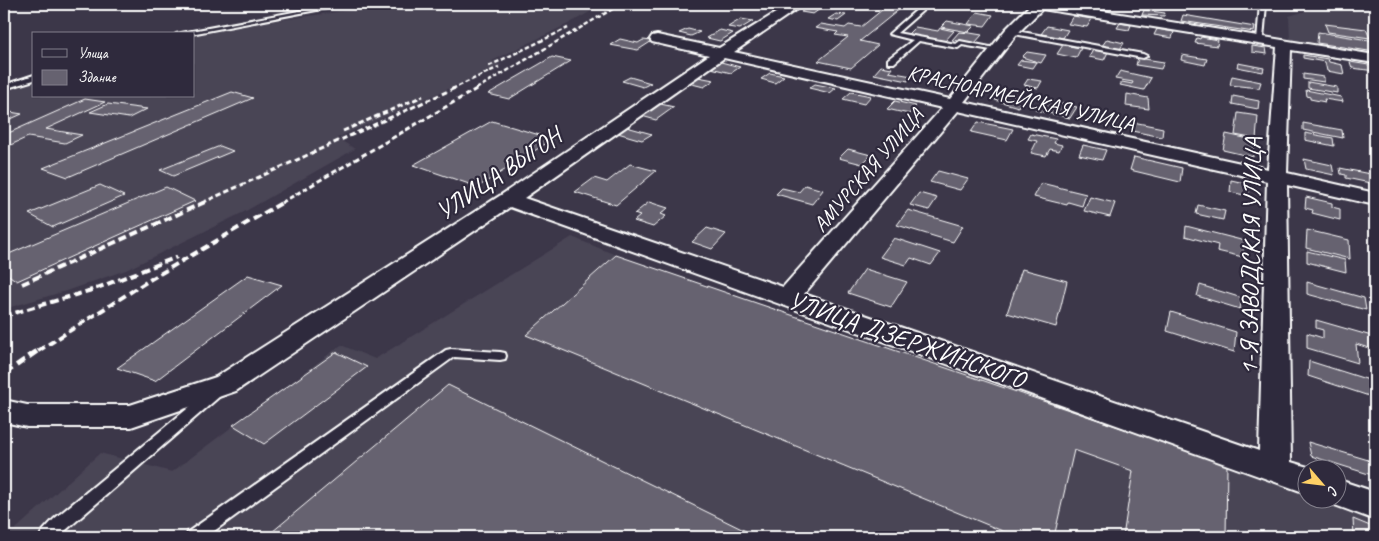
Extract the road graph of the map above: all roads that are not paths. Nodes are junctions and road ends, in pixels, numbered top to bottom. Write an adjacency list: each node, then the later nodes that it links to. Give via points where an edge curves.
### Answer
1 (344, 4): 6 (lane)
2 (798, 4): 13 (street, УЛИЦА ВЫГОН)
3 (918, 4): 9 (lane, via 926,5 892,34)
4 (1038, 4): 7 (street, АМУРСКАЯ УЛИЦА); 10 (street)
5 (1263, 4): 10 (lane)
6 (191, 32)
7 (1011, 32): 12 (street, АМУРСКАЯ УЛИЦА); 14 (lane)
8 (657, 39): 13 (street, КРАСНОАРМЕЙСКАЯ УЛИЦА)
9 (918, 39): 12 (lane); 16 (lane)
10 (1260, 40): 11 (street)
11 (1284, 44): 15 (street); 20 (street, 1-Я ЗАВОДСКАЯ УЛИЦА)
12 (998, 49): 19 (street, АМУРСКАЯ УЛИЦА)
13 (722, 52): 19 (street, КРАСНОАРМЕЙСКАЯ УЛИЦА); 21 (street, УЛИЦА ВЫГОН)
14 (1143, 56)
15 (1375, 59)
16 (891, 61)
17 (32, 78): 18 (lane)
18 (4, 88)
19 (953, 106): 20 (street, КРАСНОАРМЕЙСКАЯ УЛИЦА); 23 (street, АМУРСКАЯ УЛИЦА)
20 (1277, 177): 22 (street, КРАСНОАРМЕЙСКАЯ УЛИЦА); 27 (street, 1-Я ЗАВОДСКАЯ УЛИЦА)
21 (508, 199): 23 (street, УЛИЦА ДЗЕРЖИНСКОГО); 25 (street, УЛИЦА ВЫГОН)
22 (1375, 199)
23 (788, 297): 27 (street, УЛИЦА ДЗЕРЖИНСКОГО)
24 (500, 356): 32 (lane, via 451,353)
25 (226, 384): 26 (street, УЛИЦА ВЫГОН, via 131,416 27,416); 31 (lane)
26 (4, 411)
27 (1274, 468): 28 (street, УЛИЦА ДЗЕРЖИНСКОГО)
28 (1296, 476)
29 (1346, 496): 30 (street)
30 (1375, 506)
31 (48, 537)
32 (194, 537)

